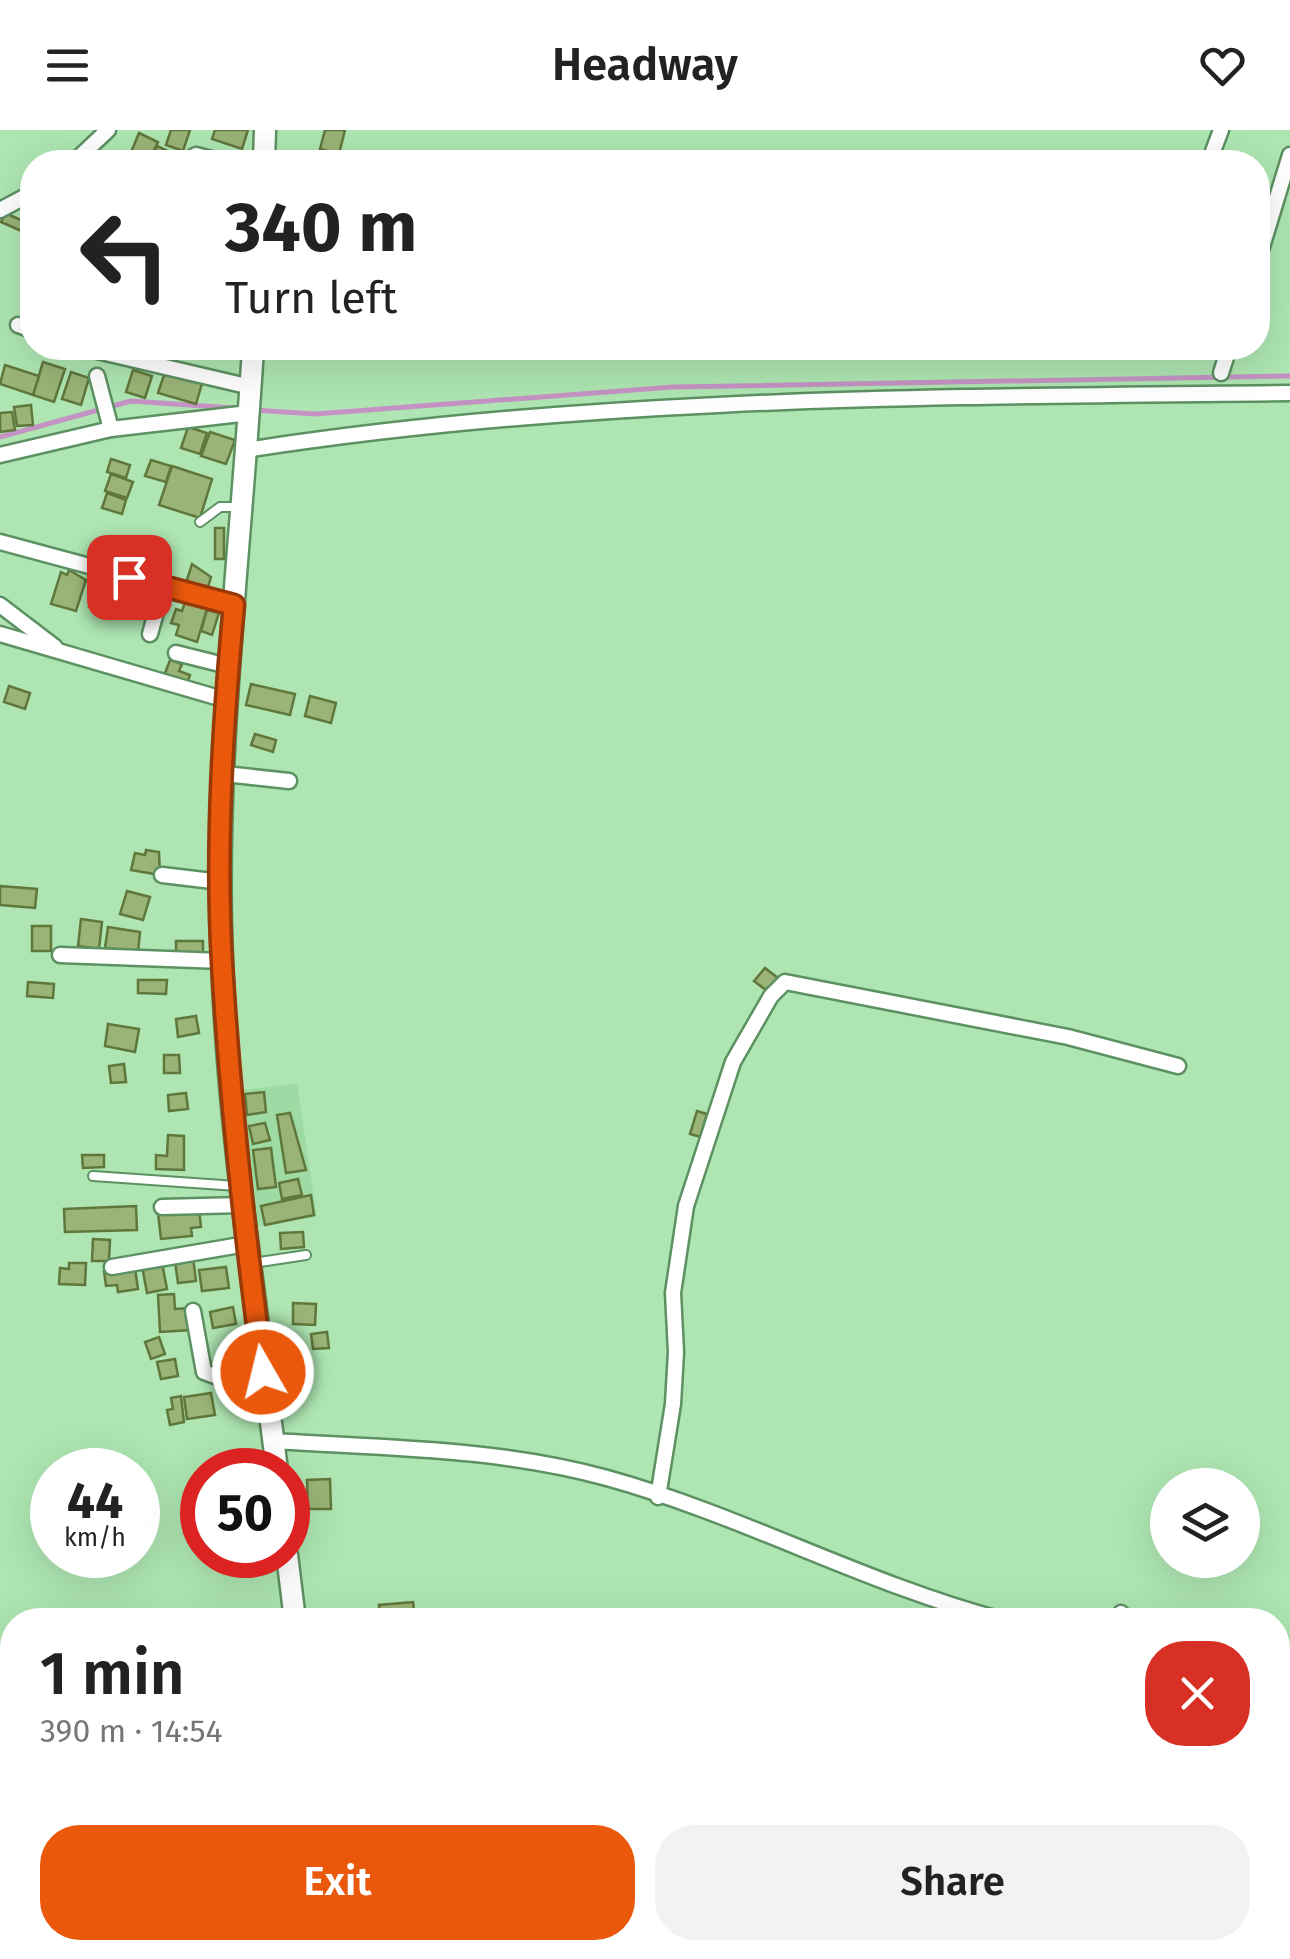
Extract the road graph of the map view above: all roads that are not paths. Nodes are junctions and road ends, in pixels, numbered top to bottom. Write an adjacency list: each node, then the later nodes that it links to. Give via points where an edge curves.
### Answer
1 (108, 130): 2 (street)
2 (87, 150)
3 (1290, 155): 4 (street)
4 (1270, 221)
5 (134, 360): 10 (street)
6 (252, 360): 10 (main road)
7 (1225, 360): 8 (street)
8 (1221, 373)
9 (97, 376): 13 (street)
10 (250, 388): 12 (main road)
11 (1290, 393): 14 (street, via 570,411)
12 (249, 412): 13 (street); 14 (main road)
13 (111, 429): 15 (street)
14 (246, 450): 16 (main road)
15 (0, 455)
16 (242, 507): 17 (lane, via 220,507); 21 (main road)
17 (200, 522)
18 (1, 546): 19 (street)
19 (163, 587): 21 (street); 22 (street)
20 (0, 605): 24 (street)
21 (234, 605): 26 (main road)
22 (150, 634)
23 (0, 635): 24 (street)
24 (62, 652): 27 (street)
25 (176, 653): 26 (street)
26 (228, 666): 27 (main road)
27 (226, 700): 28 (main road)
28 (225, 774): 29 (street); 31 (main road)
29 (289, 781)
30 (162, 874): 31 (street)
31 (221, 882): 33 (main road)
32 (60, 955): 33 (street)
33 (222, 961): 36 (main road)
34 (1178, 1066): 45 (street, via 785,982 733,1062 686,1206 673,1293 672,1404)
35 (93, 1176): 36 (lane)
36 (242, 1196): 37 (street); 38 (main road)
37 (162, 1207)
38 (247, 1254): 39 (lane); 40 (street); 42 (main road)
39 (306, 1255)
40 (112, 1267)
41 (193, 1311): 42 (street, via 204,1372 223,1379)
42 (263, 1372): 43 (main road)
43 (273, 1441): 44 (main road); 45 (street, via 507,1457 609,1478)
44 (274, 1448)
45 (658, 1497): 48 (street)
46 (290, 1578): 47 (main road)
47 (294, 1608)
48 (958, 1608)

